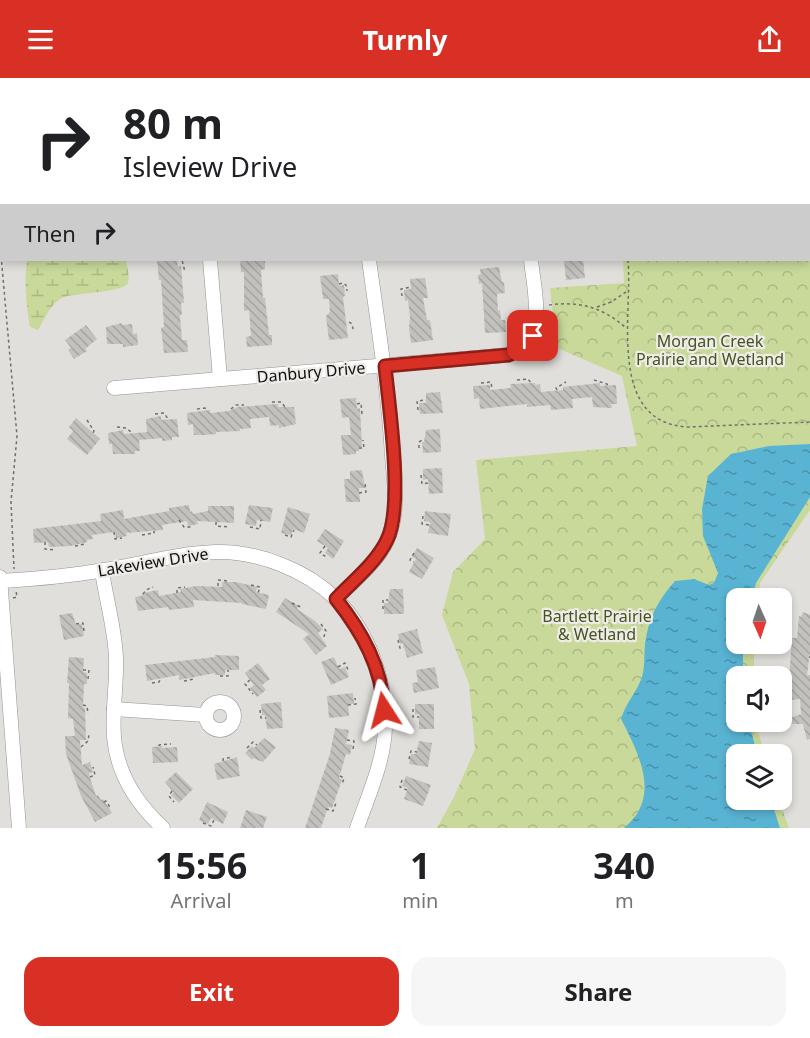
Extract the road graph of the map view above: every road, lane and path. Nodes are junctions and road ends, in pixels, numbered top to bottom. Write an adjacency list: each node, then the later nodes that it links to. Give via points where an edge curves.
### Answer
1 (223, 78): 2 (path)
2 (228, 78)
3 (2, 261): 78 (path, via 17,436 11,502)
4 (182, 261): 9 (path)
5 (210, 261): 21 (street)
6 (369, 261): 20 (street)
7 (531, 261): 20 (street, Danbury Drive, via 536,317 533,336 522,349 508,355)
8 (628, 261): 12 (path)
9 (185, 272)
10 (339, 284): 13 (path, via 344,283)
11 (411, 287): 14 (path, via 401,289)
12 (630, 289): 16 (path); 19 (path)
13 (347, 291)
14 (402, 296)
15 (549, 305): 16 (path)
16 (596, 307): 19 (path)
17 (349, 322): 18 (path)
18 (353, 329)
19 (627, 329): 44 (path, via 628,364 638,393 653,415 669,425)
20 (385, 366): 21 (street, Danbury Drive); 89 (street, via 395,502 393,523 381,550)
21 (220, 379): 27 (street, Danbury Drive)
22 (517, 380): 26 (path, via 528,379)
23 (594, 380): 28 (path)
24 (566, 382): 30 (path)
25 (482, 383): 29 (path, via 491,382)
26 (531, 383)
27 (114, 388)
28 (608, 388)
29 (492, 389)
30 (557, 390)
31 (426, 400): 38 (path, via 417,401)
32 (272, 402): 35 (path)
33 (357, 404): 41 (path, via 361,403)
34 (244, 405): 37 (path)
35 (285, 406)
36 (197, 409): 39 (path)
37 (231, 409)
38 (418, 410)
39 (205, 411)
40 (155, 414): 42 (path, via 164,413)
41 (362, 414)
42 (168, 419)
43 (87, 420): 46 (path)
44 (810, 422)
45 (117, 427): 47 (path, via 126,428)
46 (93, 434)
47 (130, 435)
48 (424, 439): 51 (path)
49 (363, 440): 50 (path, via 364,448)
50 (359, 448)
51 (419, 448)
52 (421, 475): 54 (path, via 422,484)
53 (365, 483): 55 (path, via 366,492)
54 (429, 483)
55 (359, 493)
56 (423, 516): 60 (path, via 422,524)
57 (179, 520): 61 (path, via 184,527)
58 (261, 520): 63 (path, via 260,529)
59 (216, 522): 62 (path, via 216,526)
60 (429, 525)
61 (193, 527)
62 (229, 527)
63 (250, 527)
64 (294, 530): 67 (path, via 291,537)
65 (154, 531): 68 (path)
66 (114, 532): 69 (path, via 115,539)
67 (285, 535)
68 (142, 536)
69 (122, 538)
70 (45, 542): 74 (path, via 45,549)
71 (84, 542): 72 (path)
72 (75, 546)
73 (325, 546): 76 (path, via 321,553)
74 (55, 550)
75 (414, 553): 77 (path, via 410,560)
76 (328, 558)
77 (414, 562)
78 (14, 563)
79 (102, 571): 80 (street, Lakeview Drive); 89 (street, Lakeview Drive, via 217,552 259,556 302,574); 115 (street, via 116,656)
80 (0, 580): 148 (street)
81 (228, 581): 83 (path, via 218,580)
82 (252, 585): 87 (path, via 260,587)
83 (218, 586)
84 (185, 587): 86 (path, via 177,588)
85 (153, 588): 88 (path)
86 (177, 592)
87 (258, 593)
88 (143, 594)
89 (336, 599): 150 (street, Lakeview Drive, via 359,628 375,662 383,696 385,729 378,768)
90 (388, 600): 93 (path, via 383,600)
91 (292, 603): 92 (path)
92 (303, 608)
93 (383, 609)
94 (76, 624): 96 (path, via 83,623)
95 (321, 624): 97 (path, via 326,631)
96 (84, 631)
97 (323, 639)
98 (398, 640): 99 (path, via 400,648)
99 (404, 647)
100 (338, 666): 103 (path, via 345,663)
101 (83, 670): 106 (path, via 89,670)
102 (228, 670): 104 (path, via 228,676)
103 (349, 672)
104 (220, 676)
105 (194, 678): 109 (path)
106 (88, 679)
107 (160, 680): 110 (path)
108 (250, 680): 111 (path, via 245,684)
109 (184, 681)
110 (152, 683)
111 (253, 694)
112 (355, 698): 114 (path, via 356,704)
113 (83, 705): 118 (path, via 87,706)
114 (348, 705)
115 (114, 709): 119 (street); 149 (street, via 114,738 126,780 149,815)
116 (412, 709): 120 (path, via 413,717)
117 (260, 710): 121 (path, via 261,718)
118 (88, 714)
119 (205, 715)
120 (419, 717)
121 (266, 718)
122 (89, 734): 127 (path)
123 (347, 740): 129 (path, via 354,741)
124 (171, 744): 126 (path)
125 (257, 745): 128 (path, via 253,742)
126 (159, 746)
127 (81, 747)
128 (247, 748)
129 (352, 750)
130 (417, 752): 132 (path, via 411,751)
131 (232, 757): 133 (path)
132 (409, 759)
133 (223, 761)
134 (93, 767): 136 (path, via 95,775)
135 (340, 776): 138 (path, via 344,778)
136 (90, 777)
137 (402, 780): 140 (path, via 400,787)
138 (342, 785)
139 (172, 790): 142 (path, via 169,796)
140 (407, 790)
141 (104, 802): 144 (path)
142 (174, 802)
143 (336, 803): 145 (path, via 333,811)
144 (111, 809)
145 (326, 809)
146 (214, 820): 147 (path, via 211,826)
147 (203, 823)
148 (19, 828)
149 (164, 828)
150 (357, 828)

